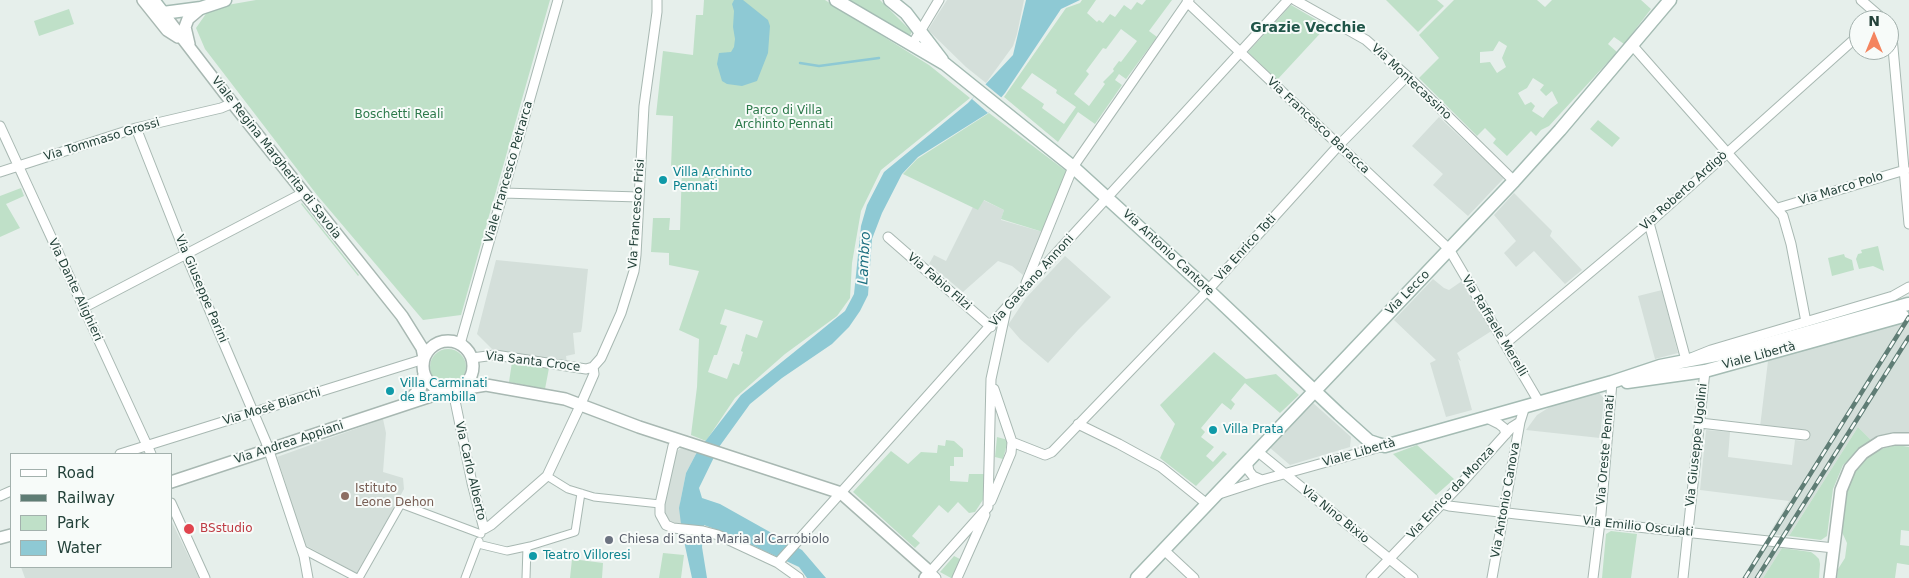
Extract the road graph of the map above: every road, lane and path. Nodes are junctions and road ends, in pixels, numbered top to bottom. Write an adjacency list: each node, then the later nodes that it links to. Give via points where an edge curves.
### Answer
1 (144, 0): 20 (street, via 166,30)
2 (153, 0): 17 (main road, Viale Regina Margherita di Savoia)
3 (188, 0): 17 (main road)
4 (225, 0): 15 (main road)
5 (558, 0): 39 (street, Viale Francesco Petrarca)
6 (657, 0): 40 (street, Via Francesco Frisi, via 644,106)
7 (836, 0): 21 (main road)
8 (890, 0): 18 (main road)
9 (939, 0): 18 (street)
10 (1288, 0): 23 (street, Via Gaetano Annoni)
11 (1295, 0): 26 (street, Via Montecassino, via 1366,40)
12 (1670, 0): 22 (main road, Via Lecco)
13 (1861, 0): 16 (street)
14 (1188, 1): 23 (street, Via Francesco Baracca); 34 (street)
15 (202, 8): 17 (main road); 20 (street, via 188,19 184,27)
16 (1871, 10)
17 (163, 12): 20 (street, Viale Regina Margherita di Savoia)
18 (921, 30): 21 (street); 25 (main road)
19 (1849, 44): 32 (street, Via Roberto Ardigò)
20 (187, 45): 27 (street, Viale Regina Margherita di Savoia)
21 (912, 45): 25 (main road)
22 (1632, 45): 32 (street); 37 (main road, Via Lecco)
23 (1239, 52): 30 (street, Via Francesco Baracca); 41 (street, Via Gaetano Annoni)
24 (1895, 60): 31 (street)
25 (945, 64): 34 (main road, Via Antonio Cantore)
26 (1407, 76): 30 (street, Via Enrico Toti); 37 (street, Via Montecassino)
27 (233, 104): 29 (street, Via Tommaso Grossi); 38 (street, Viale Regina Margherita di Savoia)
28 (0, 126): 33 (street, Via Dante Alighieri)
29 (136, 128): 33 (street, Via Tommaso Grossi); 47 (street, Via Giuseppe Parini)
30 (1339, 145): 46 (street, Via Francesco Baracca); 49 (street, Via Enrico Toti)
31 (1906, 148): 35 (street)
32 (1727, 152): 42 (street); 43 (street, Via Roberto Ardigò)
33 (18, 167): 36 (street, Via Tommaso Grossi); 52 (street, Via Dante Alighieri)
34 (1073, 168): 41 (main road, Via Antonio Cantore); 50 (street)
35 (1905, 170): 42 (street, Via Marco Polo); 44 (street)
36 (0, 172)
37 (1514, 181): 46 (main road, Via Lecco)
38 (304, 193): 47 (street); 54 (street, Viale Regina Margherita di Savoia)
39 (503, 193): 40 (street); 60 (street, Viale Francesco Petrarca)
40 (639, 197): 64 (street, Via Francesco Frisi, via 636,255 630,286 613,334)
41 (1108, 198): 49 (main road, Via Antonio Cantore); 50 (street, Via Gaetano Annoni)
42 (1778, 208): 56 (street, via 1788,228)
43 (1649, 223): 59 (street, Via Roberto Ardigò); 62 (street)
44 (1909, 224)
45 (888, 237): 57 (street, Via Fabio Filzi)
46 (1449, 249): 59 (street, Via Raffaele Merelli); 71 (main road, Via Lecco)
47 (186, 255): 52 (street); 76 (street, Via Giuseppe Parini)
48 (1909, 287): 56 (street, Viale Libertà, via 1893,296)
49 (1208, 290): 71 (main road, Via Antonio Cantore); 80 (street, Via Enrico Toti)
50 (1023, 291): 53 (street, Via Gaetano Annoni)
51 (1908, 304): 62 (main road, Viale Libertà, via 1752,348)
52 (83, 308): 88 (street, Via Dante Alighieri)
53 (1006, 308): 57 (street, Via Gaetano Annoni); 67 (street)
54 (402, 316): 58 (street, Viale Regina Margherita di Savoia, via 426,337); 61 (street, Viale Regina Margherita di Savoia, via 422,348)
55 (1903, 316): 65 (main road, Viale Libertà)
56 (1806, 322): 62 (street, Viale Libertà)
57 (991, 327): 102 (street, Via Gaetano Annoni)
58 (441, 342): 60 (street); 61 (street, via 430,348)
59 (1506, 343): 72 (street, Via Raffaele Merelli)
60 (460, 344): 63 (street, via 468,350)
61 (424, 358): 66 (street); 76 (street, Via Mosè Bianchi)
62 (1686, 360): 68 (main road, Viale Libertà)
63 (472, 362): 64 (street, Via Santa Croce, via 495,355 586,369); 69 (street, via 475,373); 70 (street, via 468,381)
64 (594, 367): 74 (street, Via Francesco Frisi)
65 (1705, 371): 68 (main road, Viale Libertà); 79 (street, Via Giuseppe Ugolini)
66 (424, 374): 70 (street, via 433,386); 73 (street, Via Andrea Appiani, via 420,389)
67 (991, 379): 81 (street); 83 (street)
68 (1612, 382): 72 (main road, Viale Libertà); 109 (street, Via Oreste Pennati)
69 (486, 385): 70 (street, Via Andrea Appiani); 74 (street, Via Andrea Appiani, via 565,399)
70 (451, 390): 73 (street, Via Andrea Appiani); 110 (street, Via Carlo Alberto)
71 (1314, 390): 89 (main road, Via Antonio Cantore, via 1366,438); 91 (main road, Via Lecco)
72 (1539, 402): 75 (main road, Viale Libertà)
73 (406, 403): 90 (street, Via Andrea Appiani)
74 (580, 406): 86 (street, Via Andrea Appiani); 98 (street, Via Francesco Frisi)
75 (1525, 406): 77 (main road, Viale Libertà); 78 (street)
76 (254, 413): 88 (street, Via Mosè Bianchi); 90 (street, Via Giuseppe Parini)
77 (1485, 417): 82 (street, via 1504,428); 89 (main road, Viale Libertà)
78 (1520, 422): 82 (street, Via Enrico da Monza); 108 (street, Via Antonio Canova)
79 (1700, 423): 84 (street); 111 (street, Via Giuseppe Ugolini)
80 (1078, 424): 87 (street, Via Enrico Toti, via 1049,454); 103 (street, via 1161,467)
81 (1008, 431): 83 (street); 87 (street)
82 (1506, 434): 105 (street, Via Enrico da Monza)
83 (991, 435): 94 (street)
84 (1805, 436)
85 (1909, 439): 113 (street, via 1880,442 1863,453 1850,468 1841,490)
86 (680, 440): 102 (street, Via Andrea Appiani); 104 (street, via 673,446)
87 (1012, 442): 95 (street)
88 (146, 445): 92 (street, Via Mosè Bianchi); 93 (street, Via Dante Alighieri)
89 (1385, 446): 97 (street, Viale Libertà)
90 (268, 450): 100 (street, Via Andrea Appiani); 114 (street, Via Giuseppe Parini)
91 (1257, 452): 96 (main road, Via Lecco); 97 (street, Via Nino Bixio)
92 (123, 453)
93 (150, 453)
94 (990, 457): 95 (street, via 993,461); 107 (street)
95 (1007, 462): 107 (street)
96 (1247, 462): 99 (street, via 1253,476); 103 (main road, Via Lecco)
97 (1284, 474): 99 (street, Viale Libertà); 117 (street, Via Nino Bixio)
98 (547, 476): 101 (street); 110 (street, Via Francesco Frisi)
99 (1262, 480): 103 (street, Viale Libertà)
100 (172, 482)
101 (581, 493): 104 (street); 115 (street, via 575,532)
102 (841, 493): 118 (street, Via Gaetano Annoni); 119 (street)
103 (1210, 500): 116 (main road, Via Lecco)
104 (660, 504): 118 (street, via 660,514 666,526 703,531)
105 (1442, 504): 108 (street, Via Emilio Osculati); 117 (street, Via Enrico da Monza)
106 (172, 505): 120 (street)
107 (988, 507): 119 (street); 126 (street)
108 (1504, 513): 109 (street, Via Emilio Osculati); 131 (street, Via Antonio Canova)
109 (1600, 523): 111 (street, Via Emilio Osculati); 132 (street, Via Oreste Pennati)
110 (482, 532): 112 (street, Via Carlo Alberto); 122 (street, via 401,504)
111 (1688, 532): 113 (street, Via Emilio Osculati); 133 (street, Via Giuseppe Ugolini)
112 (478, 544): 115 (street, via 507,551); 123 (street, Via Carlo Alberto)
113 (1834, 548): 134 (street)
114 (302, 549): 121 (street, Via Giuseppe Parini); 122 (street)
115 (528, 550): 124 (street)
116 (1164, 550): 127 (main road, Via Lecco); 128 (street)
117 (1389, 559): 129 (street, Via Enrico da Monza); 130 (street, Via Nino Bixio)
118 (779, 561): 125 (street)
119 (930, 576)
120 (205, 578)
121 (308, 578)
122 (358, 578)
123 (466, 578)
124 (526, 578)
125 (800, 578)
126 (958, 578)
127 (1137, 578)
128 (1194, 578)
129 (1371, 578)
130 (1413, 578)
131 (1492, 578)
132 (1593, 578)
133 (1684, 578)
134 (1830, 578)

